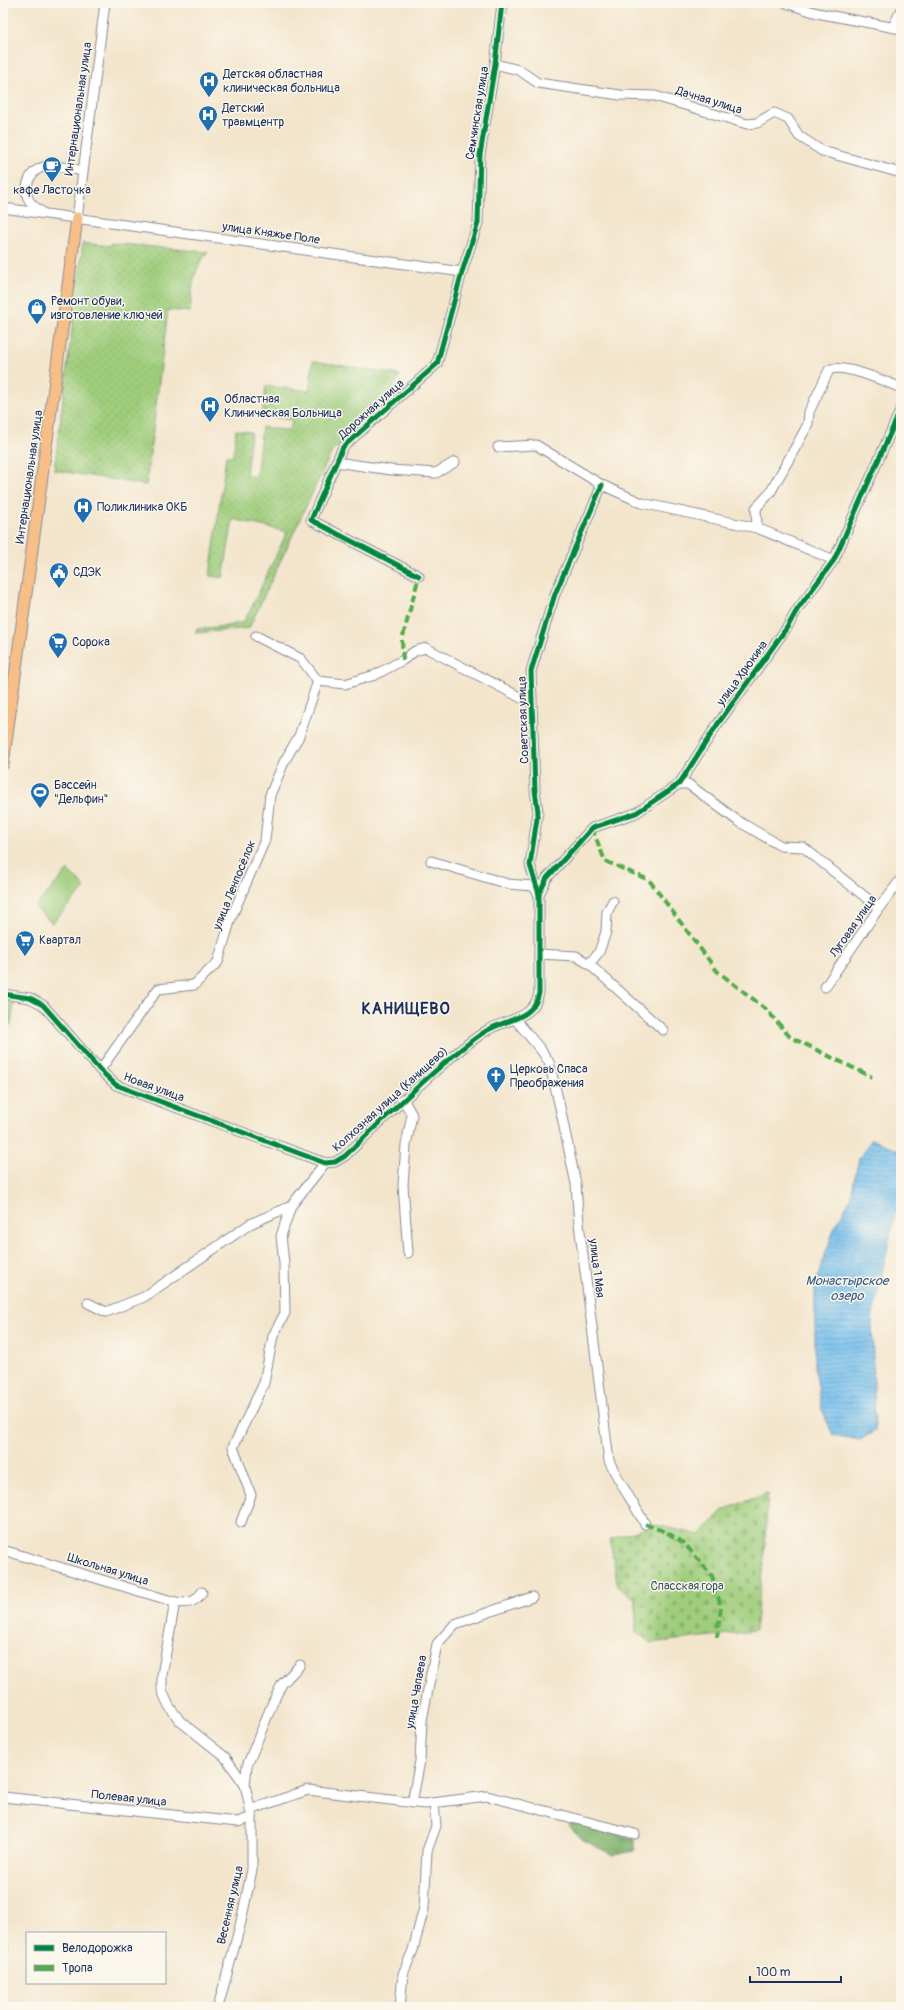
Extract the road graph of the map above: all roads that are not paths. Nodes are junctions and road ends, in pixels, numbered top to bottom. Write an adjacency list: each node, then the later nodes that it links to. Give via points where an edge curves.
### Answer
1 (105, 3): 9 (street, Интернациональная улица)
2 (502, 3): 8 (street, Семчинская улица)
3 (786, 3): 6 (street)
4 (820, 3): 6 (street)
5 (901, 10): 7 (street)
6 (817, 13): 7 (street)
7 (897, 28)
8 (495, 64): 10 (street, Дачная улица, via 519,70 538,83 620,95 655,96 747,124 757,123 774,113 788,119 799,136 822,151); 16 (street, Семчинская улица, via 480,156 478,223)
9 (83, 172): 11 (street, via 57,167 40,168 26,186); 15 (street, Интернациональная улица)
10 (901, 173)
11 (28, 197): 13 (street); 14 (street)
12 (3, 208): 13 (street)
13 (14, 209): 14 (street)
14 (43, 213): 15 (street)
15 (77, 218): 16 (street, улица Княжье Поле); 29 (main road, Интернациональная улица)
16 (462, 272): 20 (street, Дорожная улица, via 437,364 343,447)
17 (901, 388): 23 (street, via 847,370 829,370 809,412 808,424 799,442 770,493 756,508)
18 (901, 409): 24 (street, улица Хрюкина)
19 (498, 447): 22 (street, via 536,445)
20 (336, 462): 21 (street, via 436,473); 25 (street, Дорожная улица, via 311,520)
21 (455, 462)
22 (602, 485): 23 (street, via 642,503); 28 (street, Советская улица, via 555,594 531,671)
23 (757, 528): 24 (street)
24 (834, 560): 30 (street, улица Хрюкина)
25 (419, 576)
26 (256, 636): 27 (street, via 301,659)
27 (318, 681): 28 (street, via 345,684 375,675 415,651 426,648); 42 (street, улица Ленпосёлок, via 298,736 270,795 265,840 231,918 218,962 194,985 158,989)
28 (531, 703): 33 (street, Советская улица, via 538,812 530,865)
29 (3, 764)
30 (679, 784): 33 (street, улица Хрюкина, via 636,813 592,828 548,878); 35 (street, via 688,784 738,821 781,846 803,847)
31 (431, 861): 33 (street, via 508,884 533,886)
32 (901, 879): 35 (street, Луговая улица)
33 (539, 894): 36 (street)
34 (613, 901): 37 (street, via 607,912 608,923 599,952)
35 (879, 908): 38 (street, Луговая улица)
36 (539, 954): 37 (street, via 576,956); 40 (street, Колхозная улица (Канищево), via 538,1001 526,1014)
37 (589, 964): 41 (street)
38 (825, 987)
39 (3, 994): 42 (street, Новая улица, via 30,998 41,1004)
40 (515, 1019): 43 (street, Колхозная улица (Канищево), via 486,1031); 49 (street, улица 1 Мая, via 549,1062 576,1184 609,1461)
41 (663, 1030)
42 (100, 1070): 44 (street, Новая улица, via 116,1085)
43 (403, 1099): 44 (street, Колхозная улица (Канищево), via 345,1156 335,1162); 46 (street, via 412,1115 406,1145 403,1185)
44 (324, 1163): 45 (street, Колхозная улица (Канищево))
45 (291, 1206): 47 (street, Колхозная улица (Канищево), via 250,1224 144,1296 106,1312); 48 (street, via 281,1236 285,1313 274,1336 264,1383 234,1447 251,1495)
46 (408, 1253)
47 (88, 1303)
48 (241, 1522)
49 (645, 1524)
50 (3, 1550): 53 (street, Школьная улица)
51 (202, 1592): 53 (street, Школьная улица, via 197,1600 187,1604)
52 (532, 1596): 59 (street, улица Чапаева, via 455,1624 437,1644 422,1720 420,1761)
53 (175, 1602): 57 (street, Весенняя улица, via 162,1675 162,1691 180,1721 225,1757)
54 (300, 1665): 57 (street, via 282,1684 273,1702 248,1766)
55 (3, 1697): 56 (street)
56 (3, 1713)
57 (245, 1785): 61 (street, Весенняя улица)
58 (3, 1797): 61 (street, Полевая улица, via 238,1822)
59 (412, 1803): 60 (street); 61 (street, via 308,1790)
60 (434, 1803): 62 (street, via 487,1796); 66 (street, via 436,1826 427,1851 424,1908 413,1950 403,1974)
61 (251, 1814): 65 (street, Весенняя улица, via 252,1870)
62 (635, 1834)
63 (3, 1943): 64 (street)
64 (3, 1950)
65 (218, 2007)
66 (400, 2007)

